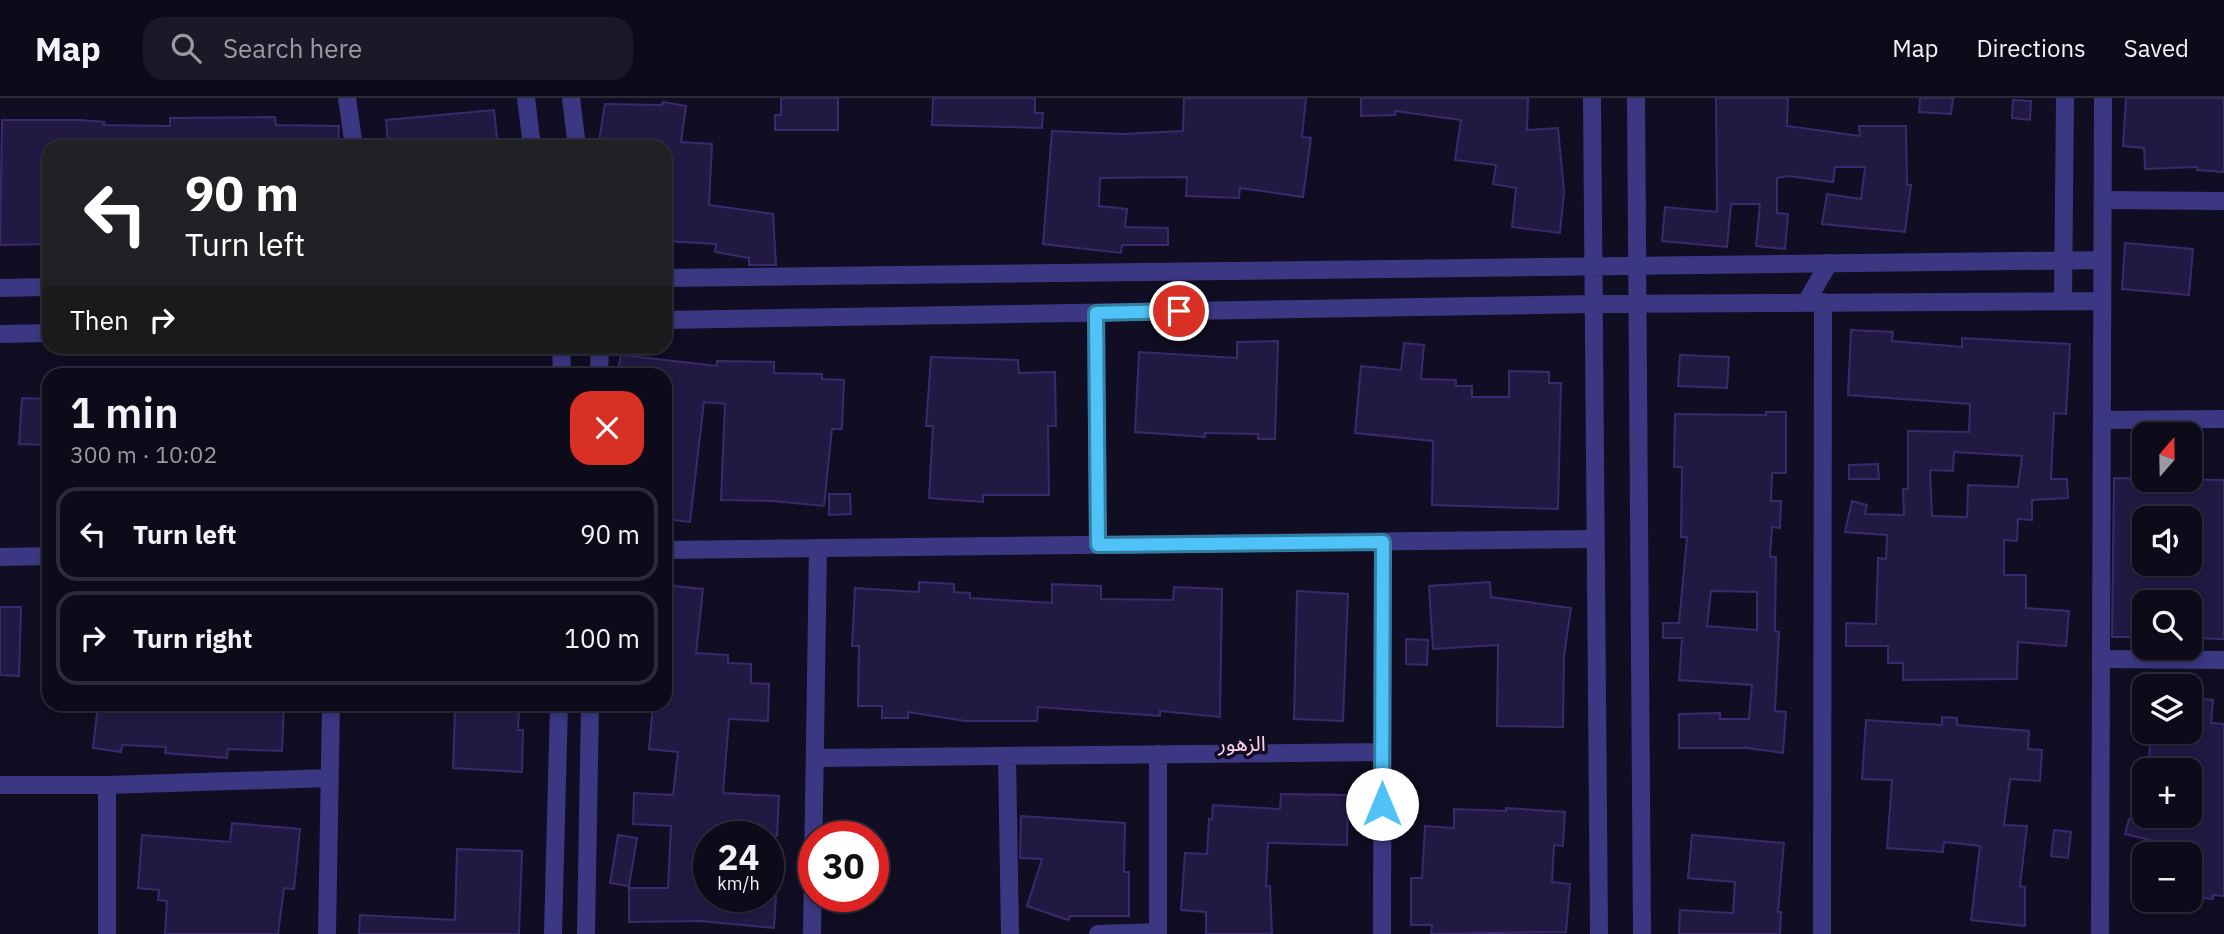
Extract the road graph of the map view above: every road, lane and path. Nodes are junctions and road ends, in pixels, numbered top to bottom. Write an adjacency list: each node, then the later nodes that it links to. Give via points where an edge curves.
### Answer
1 (347, 98): 8 (street)
2 (526, 98): 9 (street)
3 (571, 98): 10 (street)
4 (1592, 98): 16 (street)
5 (1636, 98): 17 (street)
6 (2065, 98): 13 (street)
7 (2103, 98): 11 (street)
8 (353, 140)
9 (531, 140)
10 (577, 140)
11 (2102, 200): 12 (street); 14 (street)
12 (2224, 201)
13 (2063, 260): 14 (street); 15 (street); 21 (street)
14 (2102, 260): 22 (street)
15 (1829, 263): 17 (street); 23 (street)
16 (1593, 266): 17 (street); 18 (street); 24 (street)
17 (1637, 266): 25 (street)
18 (672, 278)
19 (42, 287): 20 (street)
20 (0, 288)
21 (2063, 301): 22 (street); 23 (street)
22 (2102, 301): 31 (street)
23 (1814, 302): 25 (street); 62 (street)
24 (1593, 304): 25 (street); 26 (street); 32 (street)
25 (1637, 304): 61 (street)
26 (1096, 313): 27 (street); 34 (street)
27 (672, 320)
28 (42, 333): 29 (street)
29 (0, 334)
30 (2224, 419): 31 (street)
31 (2102, 420): 39 (street)
32 (1595, 539): 33 (street); 60 (street)
33 (1383, 542): 34 (street); 44 (street)
34 (1098, 545): 35 (street)
35 (818, 549): 36 (street); 47 (street)
36 (672, 551)
37 (42, 556): 38 (street)
38 (0, 557)
39 (2101, 659): 40 (street); 63 (street)
40 (2224, 660)
41 (331, 711): 48 (street)
42 (559, 711): 54 (street)
43 (590, 711): 55 (street)
44 (1382, 752): 45 (street); 59 (street)
45 (1158, 754): 46 (street); 51 (street)
46 (1007, 756): 47 (street); 57 (street)
47 (815, 758): 56 (street)
48 (330, 778): 50 (street); 53 (street)
49 (0, 785): 50 (street)
50 (107, 785): 52 (street)
51 (1158, 933): 58 (street)
52 (107, 934)
53 (327, 934)
54 (553, 934)
55 (586, 934)
56 (812, 934)
57 (1010, 934)
58 (1098, 934)
59 (1382, 934)
60 (1599, 934)
61 (1642, 934)
62 (1822, 934)
63 (2101, 934)

